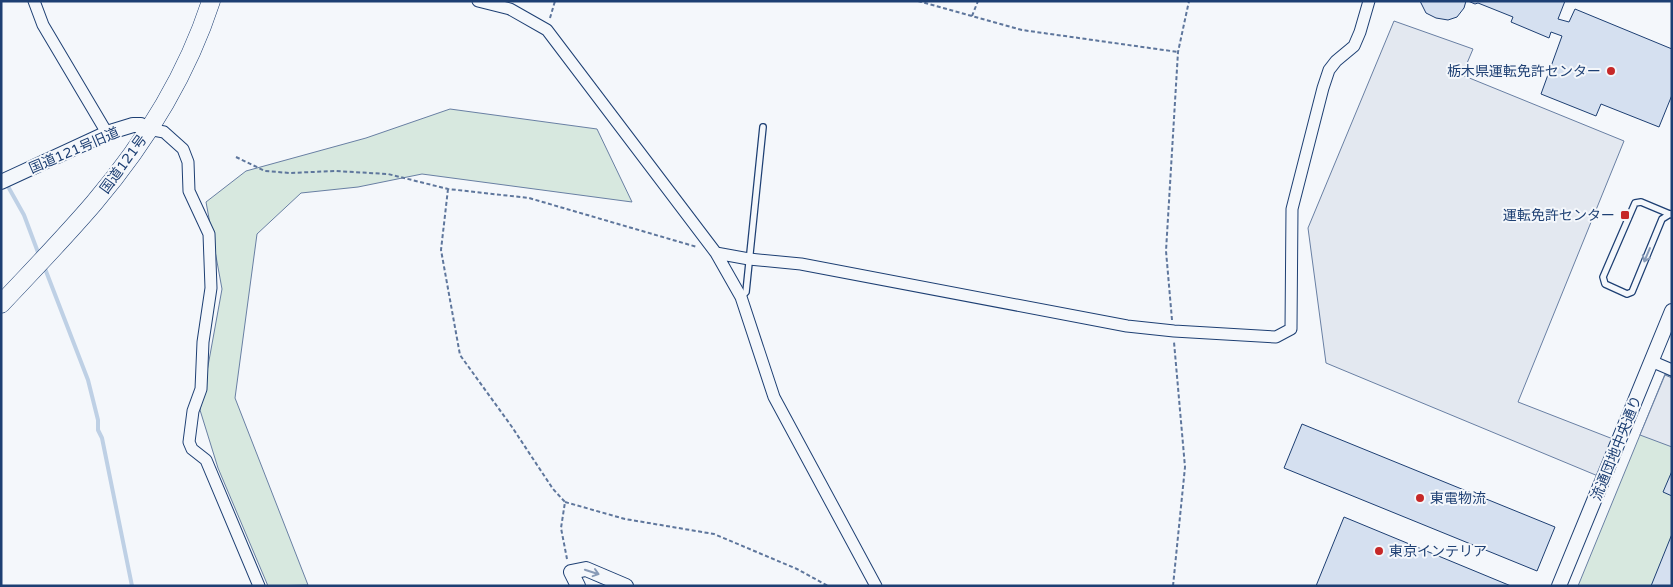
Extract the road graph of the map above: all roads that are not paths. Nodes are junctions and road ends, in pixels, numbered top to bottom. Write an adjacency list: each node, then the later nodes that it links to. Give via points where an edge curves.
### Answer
1 (34, 1): 7 (street, via 43,25)
2 (211, 1): 6 (highway, 国道121号, via 193,50)
3 (478, 1): 10 (street, via 510,9 547,30)
4 (1369, 1): 11 (street, via 1354,46 1336,61 1326,79 1292,210 1291,329 1276,337 1127,326 801,264)
5 (762, 127): 11 (lane)
6 (148, 129): 7 (street, 国道121号旧道, via 133,125); 13 (highway, 国道121号, via 94,203); 17 (street, via 164,132 182,149 188,162 189,191 209,234 211,288 203,342 201,389 193,411 189,442 192,449 206,460)
7 (107, 133): 8 (street, 国道121号旧道)
8 (1, 182)
9 (1671, 214): 9 (lane, one-way to 9, via 1662,219 1632,292 1627,294 1605,284 1603,277 1635,203 1641,202)
10 (716, 253): 11 (street); 12 (street)
11 (749, 259): 12 (lane, via 746,292)
12 (741, 297): 20 (street, via 774,397)
13 (1, 304)
14 (1672, 311): 15 (street, 流通団地中央通り)
15 (1652, 361): 16 (street); 21 (street, 流通団地中央通り)
16 (1672, 370)
17 (259, 586)
18 (578, 586): 19 (street, one-way to 19, via 571,572 586,569)
19 (626, 586)
20 (876, 586)
21 (1559, 586)

